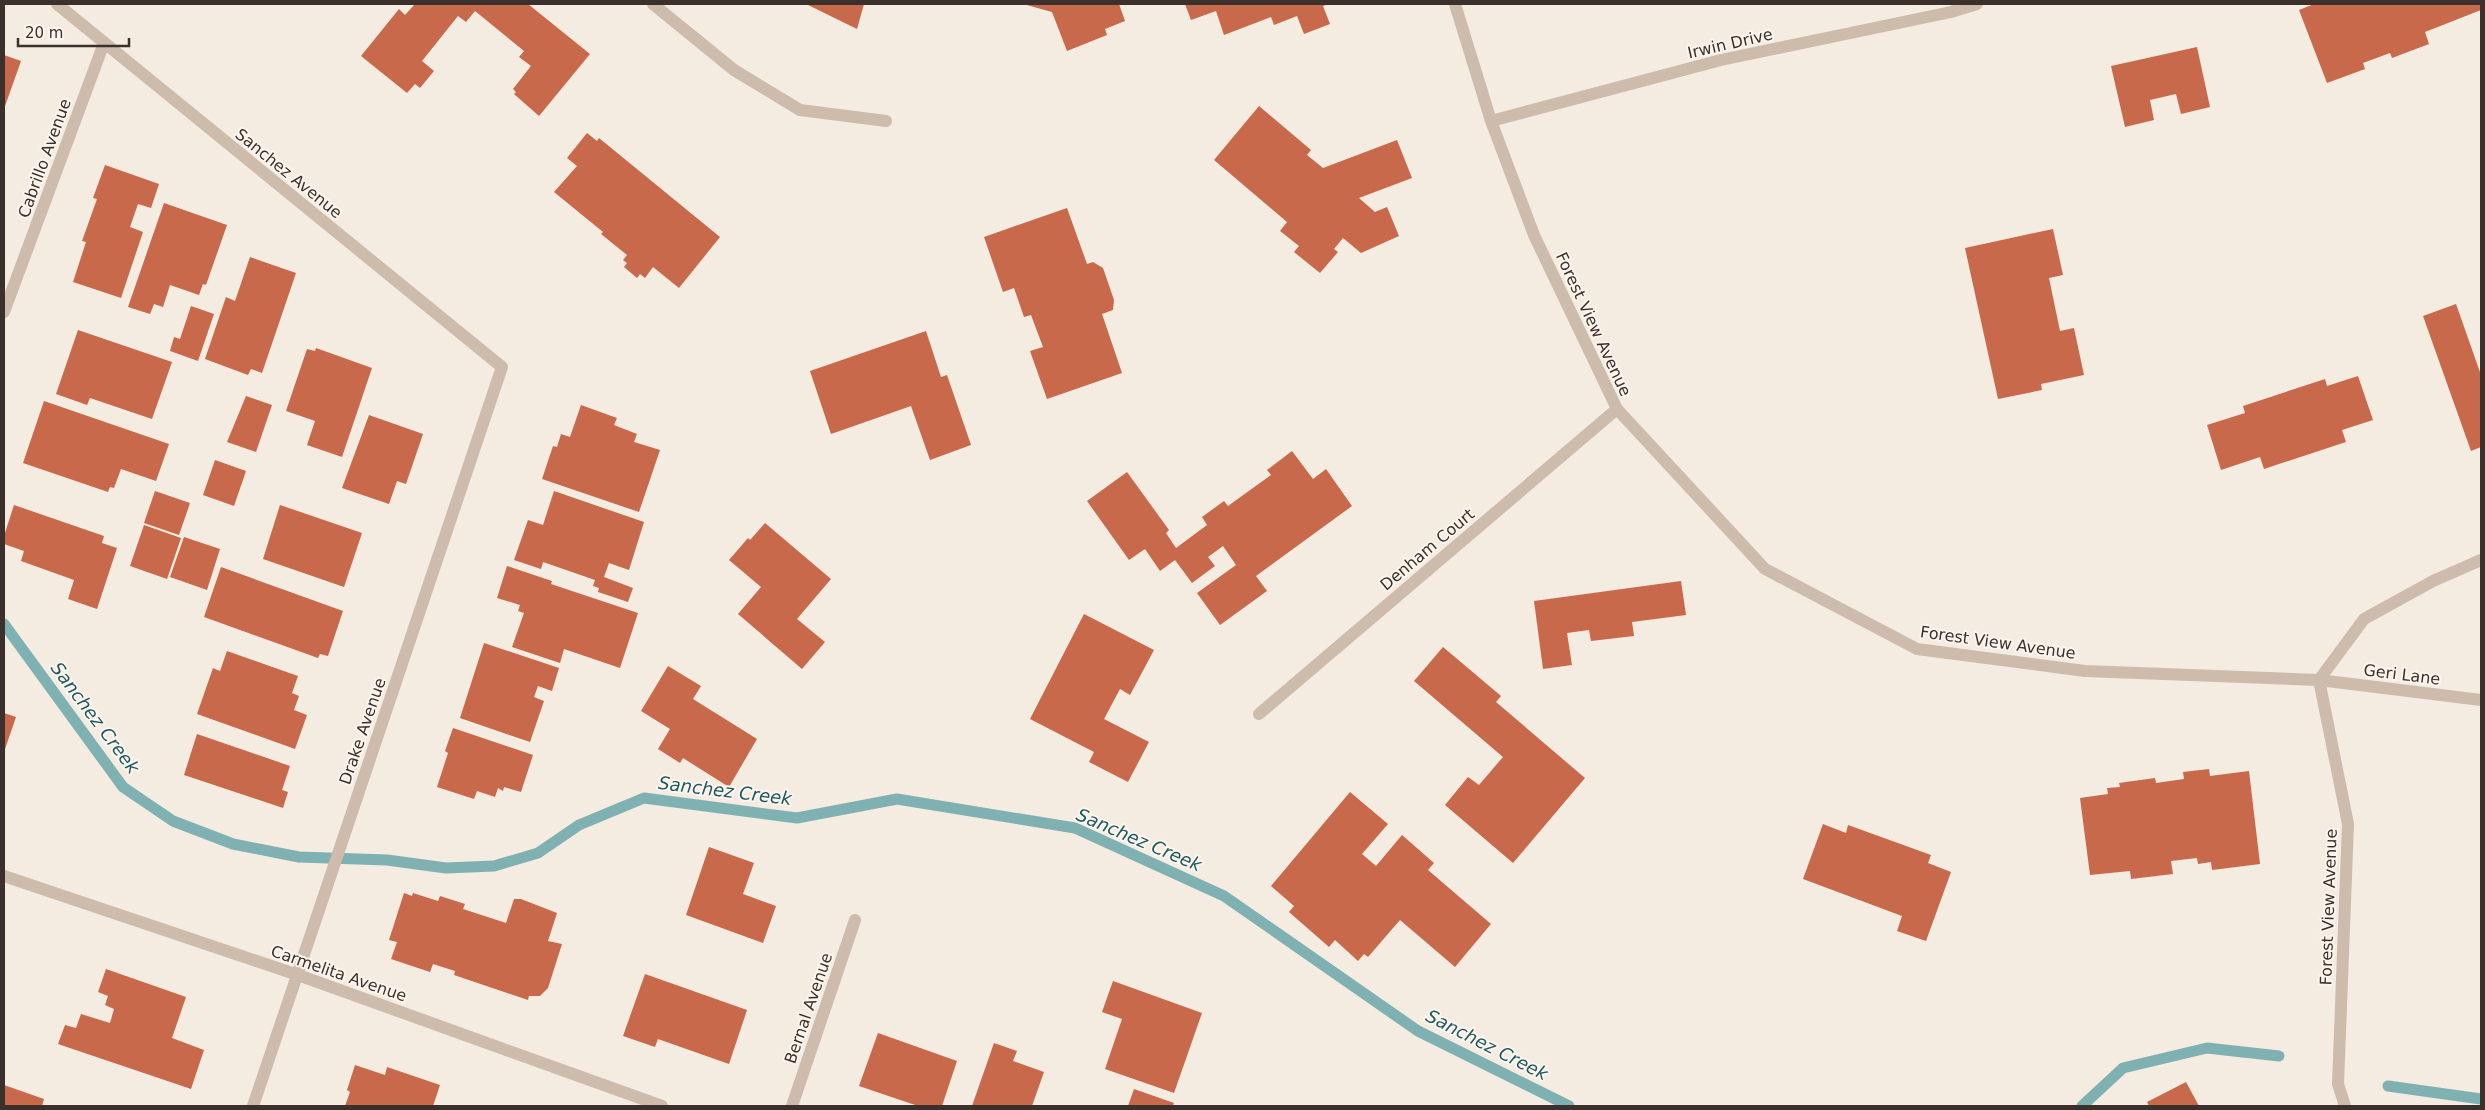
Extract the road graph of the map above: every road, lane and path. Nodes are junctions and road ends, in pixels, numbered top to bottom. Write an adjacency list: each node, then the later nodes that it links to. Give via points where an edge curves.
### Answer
1 (57, 4): 5 (street, Sanchez Avenue)
2 (653, 4): 6 (street, via 734,70 800,110)
3 (1456, 4): 7 (street, Forest View Avenue)
4 (1977, 4): 7 (street, Irwin Drive, via 1721,60)
5 (104, 43): 8 (street, Cabrillo Avenue); 9 (street, Sanchez Avenue)
6 (886, 121)
7 (1491, 121): 10 (street, Forest View Avenue, via 1534,235)
8 (4, 312)
9 (502, 367): 17 (street, Drake Avenue)
10 (1617, 409): 12 (street, Forest View Avenue, via 1766,569 1917,649 2085,671); 14 (street, Denham Court)
11 (2481, 560): 12 (street, via 2433,581 2364,619)
12 (2319, 680): 13 (street, Geri Lane); 21 (street, Forest View Avenue, via 2348,824 2338,1084)
13 (2481, 700)
14 (1259, 714)
15 (4, 876): 17 (street, Carmelita Avenue)
16 (855, 920): 20 (street, Bernal Avenue)
17 (298, 975): 18 (street, Drake Avenue); 19 (street, Carmelita Avenue)
18 (253, 1106)
19 (662, 1106)
20 (792, 1106)
21 (2345, 1106)

